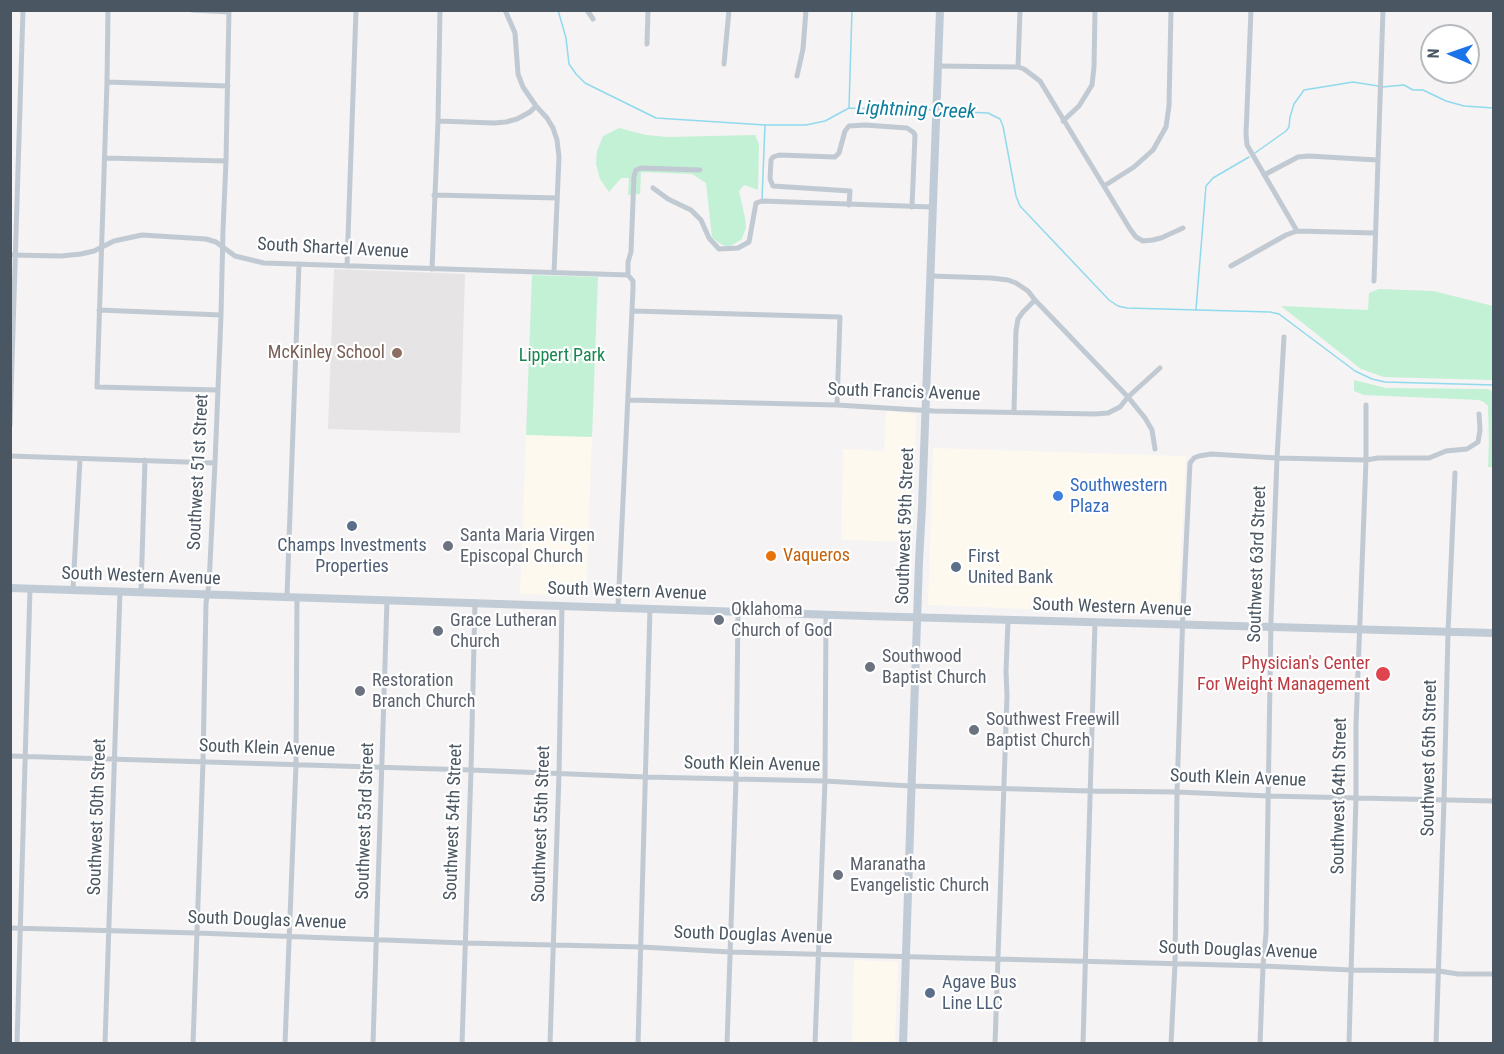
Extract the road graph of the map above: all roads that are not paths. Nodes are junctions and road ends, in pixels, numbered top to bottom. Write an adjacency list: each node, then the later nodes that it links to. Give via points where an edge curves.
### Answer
1 (23, 10): 46 (street)
2 (108, 10): 24 (street)
3 (192, 10): 17 (street)
4 (356, 10): 48 (street)
5 (440, 10): 27 (street)
6 (505, 10): 26 (street, via 515,33 518,74)
7 (587, 10): 18 (street)
8 (648, 10): 19 (street)
9 (729, 10): 20 (street)
10 (806, 10): 23 (street)
11 (940, 10): 21 (main road, Southwest 59th Street)
12 (1020, 10): 22 (street)
13 (1095, 10): 28 (street, via 1092,85 1079,106)
14 (1171, 10): 34 (street, via 1166,127 1154,150)
15 (1251, 10): 33 (street, via 1246,134 1247,145)
16 (1383, 10): 30 (street)
17 (229, 11): 25 (street, Southwest 51st Street)
18 (593, 19)
19 (647, 44)
20 (724, 64)
21 (937, 66): 22 (street); 40 (main road, Southwest 59th Street)
22 (1018, 67): 28 (street, via 1040,81)
23 (797, 76)
24 (107, 82): 25 (street); 29 (street)
25 (228, 86): 31 (street, Southwest 51st Street)
26 (536, 106): 27 (street, via 506,122); 37 (street, via 547,118 557,140)
27 (438, 121): 36 (street)
28 (1063, 121): 34 (street)
29 (105, 158): 31 (street); 45 (street)
30 (1377, 160): 33 (street, via 1298,157); 43 (street)
31 (226, 161): 44 (street, Southwest 51st Street)
32 (700, 170): 52 (street, via 636,170)
33 (1264, 175): 42 (street)
34 (1104, 186): 41 (street, via 1130,229 1143,241)
35 (653, 188): 38 (street, via 691,210 719,249 738,248 749,242 756,203)
36 (434, 195): 37 (street); 50 (street)
37 (557, 198): 51 (street)
38 (849, 205): 39 (street); 39 (street, via 850,191 774,187 770,179 771,160 779,155 835,157 849,126 907,128 915,135)
39 (912, 207): 40 (street)
40 (932, 207): 53 (main road, Southwest 59th Street)
41 (1183, 228)
42 (1297, 231): 43 (street); 49 (street)
43 (1375, 233): 54 (street)
44 (223, 247): 45 (street, South Shartel Avenue, via 195,237 142,235); 47 (street, South Shartel Avenue, via 247,260); 58 (street, Southwest 51st Street)
45 (102, 248): 46 (street, South Shartel Avenue, via 61,256); 56 (street)
46 (13, 255): 69 (street)
47 (299, 264): 48 (street, South Shartel Avenue); 85 (street)
48 (347, 266): 50 (street, South Shartel Avenue)
49 (1231, 266)
50 (432, 269): 51 (street, South Shartel Avenue)
51 (554, 272): 52 (street, South Shartel Avenue)
52 (628, 275): 57 (street, via 633,281)
53 (930, 276): 55 (street, via 1008,280 1028,291); 66 (main road, Southwest 59th Street)
54 (1374, 281)
55 (1035, 300): 62 (street); 67 (street, via 1018,320)
56 (99, 310): 58 (street); 61 (street, via 97,387)
57 (633, 311): 63 (street); 64 (street, via 840,317)
58 (221, 315): 61 (street, Southwest 51st Street)
59 (1284, 337): 73 (street, Southwest 63rd Street)
60 (1160, 368): 62 (street, South Francis Avenue)
61 (218, 390): 77 (street, Southwest 51st Street)
62 (1128, 397): 67 (street, South Francis Avenue, via 1108,413); 71 (street, via 1152,430)
63 (629, 400): 64 (street, South Francis Avenue); 90 (street)
64 (837, 405): 66 (street, South Francis Avenue)
65 (1366, 405): 76 (street, Southwest 64th Street)
66 (925, 410): 67 (street, South Francis Avenue); 94 (main road, Southwest 59th Street)
67 (1014, 412)
68 (1479, 414): 76 (street, via 1478,442 1467,449 1429,458)
69 (11, 420): 70 (street)
70 (10, 426)
71 (1155, 449)
72 (10, 456): 74 (street)
73 (1277, 458): 76 (street); 97 (street, via 1211,454 1194,458 1190,463); 98 (street, Southwest 63rd Street)
74 (80, 459): 75 (street); 81 (street)
75 (146, 460): 77 (street); 83 (street)
76 (1366, 460): 99 (street, Southwest 64th Street)
77 (215, 463): 84 (street, Southwest 51st Street)
78 (1455, 473): 100 (street, Southwest 65th Street)
79 (10, 588): 80 (main road, South Western Avenue)
80 (30, 588): 81 (main road, South Western Avenue); 103 (street)
81 (73, 589): 82 (main road, South Western Avenue)
82 (120, 591): 83 (main road, South Western Avenue); 104 (street, Southwest 50th Street)
83 (141, 592): 84 (main road, South Western Avenue)
84 (207, 594): 85 (main road, South Western Avenue); 105 (street, Southwest 51st Street)
85 (287, 596): 86 (main road, South Western Avenue)
86 (297, 597): 87 (main road, South Western Avenue); 106 (street)
87 (387, 600): 88 (main road, South Western Avenue); 107 (street, Southwest 53rd Street)
88 (475, 602): 89 (main road, South Western Avenue); 108 (street, Southwest 54th Street)
89 (562, 605): 90 (main road, South Western Avenue); 109 (street, Southwest 55th Street)
90 (618, 607): 91 (main road, South Western Avenue)
91 (650, 608): 92 (main road, South Western Avenue); 110 (street)
92 (738, 611): 93 (main road, South Western Avenue); 111 (street)
93 (826, 614): 94 (main road, South Western Avenue); 112 (street)
94 (917, 617): 95 (main road, South Western Avenue); 113 (main road, Southwest 59th Street)
95 (1008, 620): 96 (main road, South Western Avenue); 114 (street)
96 (1095, 622): 97 (main road, South Western Avenue); 115 (street)
97 (1182, 625): 98 (main road, South Western Avenue); 116 (street)
98 (1271, 627): 99 (main road, South Western Avenue); 117 (street, Southwest 63rd Street)
99 (1359, 630): 100 (main road, South Western Avenue); 118 (street, Southwest 64th Street)
100 (1448, 632): 101 (main road, South Western Avenue); 119 (street, Southwest 65th Street)
101 (1494, 633)
102 (10, 756): 103 (street, South Klein Avenue)
103 (26, 756): 104 (street, South Klein Avenue); 122 (street)
104 (115, 759): 105 (street, South Klein Avenue); 123 (street, Southwest 50th Street)
105 (203, 762): 106 (street, South Klein Avenue); 124 (street, Southwest 51st Street)
106 (296, 764): 107 (street, South Klein Avenue); 125 (street)
107 (382, 768): 108 (street, South Klein Avenue); 126 (street, Southwest 53rd Street)
108 (471, 770): 109 (street, South Klein Avenue); 127 (street, Southwest 54th Street)
109 (560, 774): 110 (street, South Klein Avenue); 128 (street, Southwest 55th Street)
110 (645, 777): 111 (street, South Klein Avenue); 129 (street)
111 (736, 779): 112 (street, South Klein Avenue); 130 (street)
112 (825, 781): 113 (street, South Klein Avenue); 131 (street)
113 (911, 786): 114 (street, South Klein Avenue); 132 (main road, Southwest 59th Street)
114 (1003, 788): 115 (street, South Klein Avenue); 133 (street)
115 (1090, 791): 116 (street, South Klein Avenue); 134 (street)
116 (1177, 792): 117 (street, South Klein Avenue); 135 (street)
117 (1268, 796): 118 (street, South Klein Avenue); 136 (street, Southwest 63rd Street)
118 (1356, 797): 119 (street, South Klein Avenue); 137 (street, Southwest 64th Street)
119 (1444, 800): 120 (street, South Klein Avenue); 138 (street, Southwest 65th Street)
120 (1494, 801)
121 (10, 928): 122 (street, South Douglas Avenue)
122 (21, 928): 123 (street, South Douglas Avenue); 140 (street)
123 (110, 930): 124 (street, South Douglas Avenue); 141 (street, Southwest 50th Street)
124 (197, 933): 125 (street, South Douglas Avenue); 142 (street, Southwest 51st Street)
125 (290, 936): 126 (street, South Douglas Avenue); 143 (street)
126 (377, 940): 127 (street, South Douglas Avenue); 144 (street, Southwest 53rd Street)
127 (465, 943): 128 (street, South Douglas Avenue); 145 (street, Southwest 54th Street)
128 (554, 945): 129 (street, South Douglas Avenue); 146 (street, Southwest 55th Street)
129 (642, 947): 130 (street, South Douglas Avenue); 147 (street)
130 (730, 952): 131 (street, South Douglas Avenue); 148 (street)
131 (818, 954): 132 (street, South Douglas Avenue); 149 (street)
132 (906, 957): 133 (street, South Douglas Avenue); 150 (main road, Southwest 59th Street)
133 (998, 959): 134 (street, South Douglas Avenue); 151 (street)
134 (1086, 961): 135 (street, South Douglas Avenue); 152 (street)
135 (1175, 964): 136 (street, South Douglas Avenue); 153 (street)
136 (1263, 966): 137 (street, South Douglas Avenue); 154 (street, Southwest 63rd Street)
137 (1351, 970): 138 (street, South Douglas Avenue); 155 (street, Southwest 64th Street)
138 (1439, 971): 139 (street, South Douglas Avenue); 156 (street, Southwest 65th Street)
139 (1494, 974)
140 (17, 1044)
141 (105, 1044)
142 (193, 1044)
143 (285, 1044)
144 (373, 1044)
145 (462, 1044)
146 (550, 1044)
147 (638, 1044)
148 (727, 1044)
149 (814, 1044)
150 (903, 1044)
151 (995, 1044)
152 (1083, 1044)
153 (1171, 1044)
154 (1260, 1044)
155 (1349, 1044)
156 (1436, 1044)

